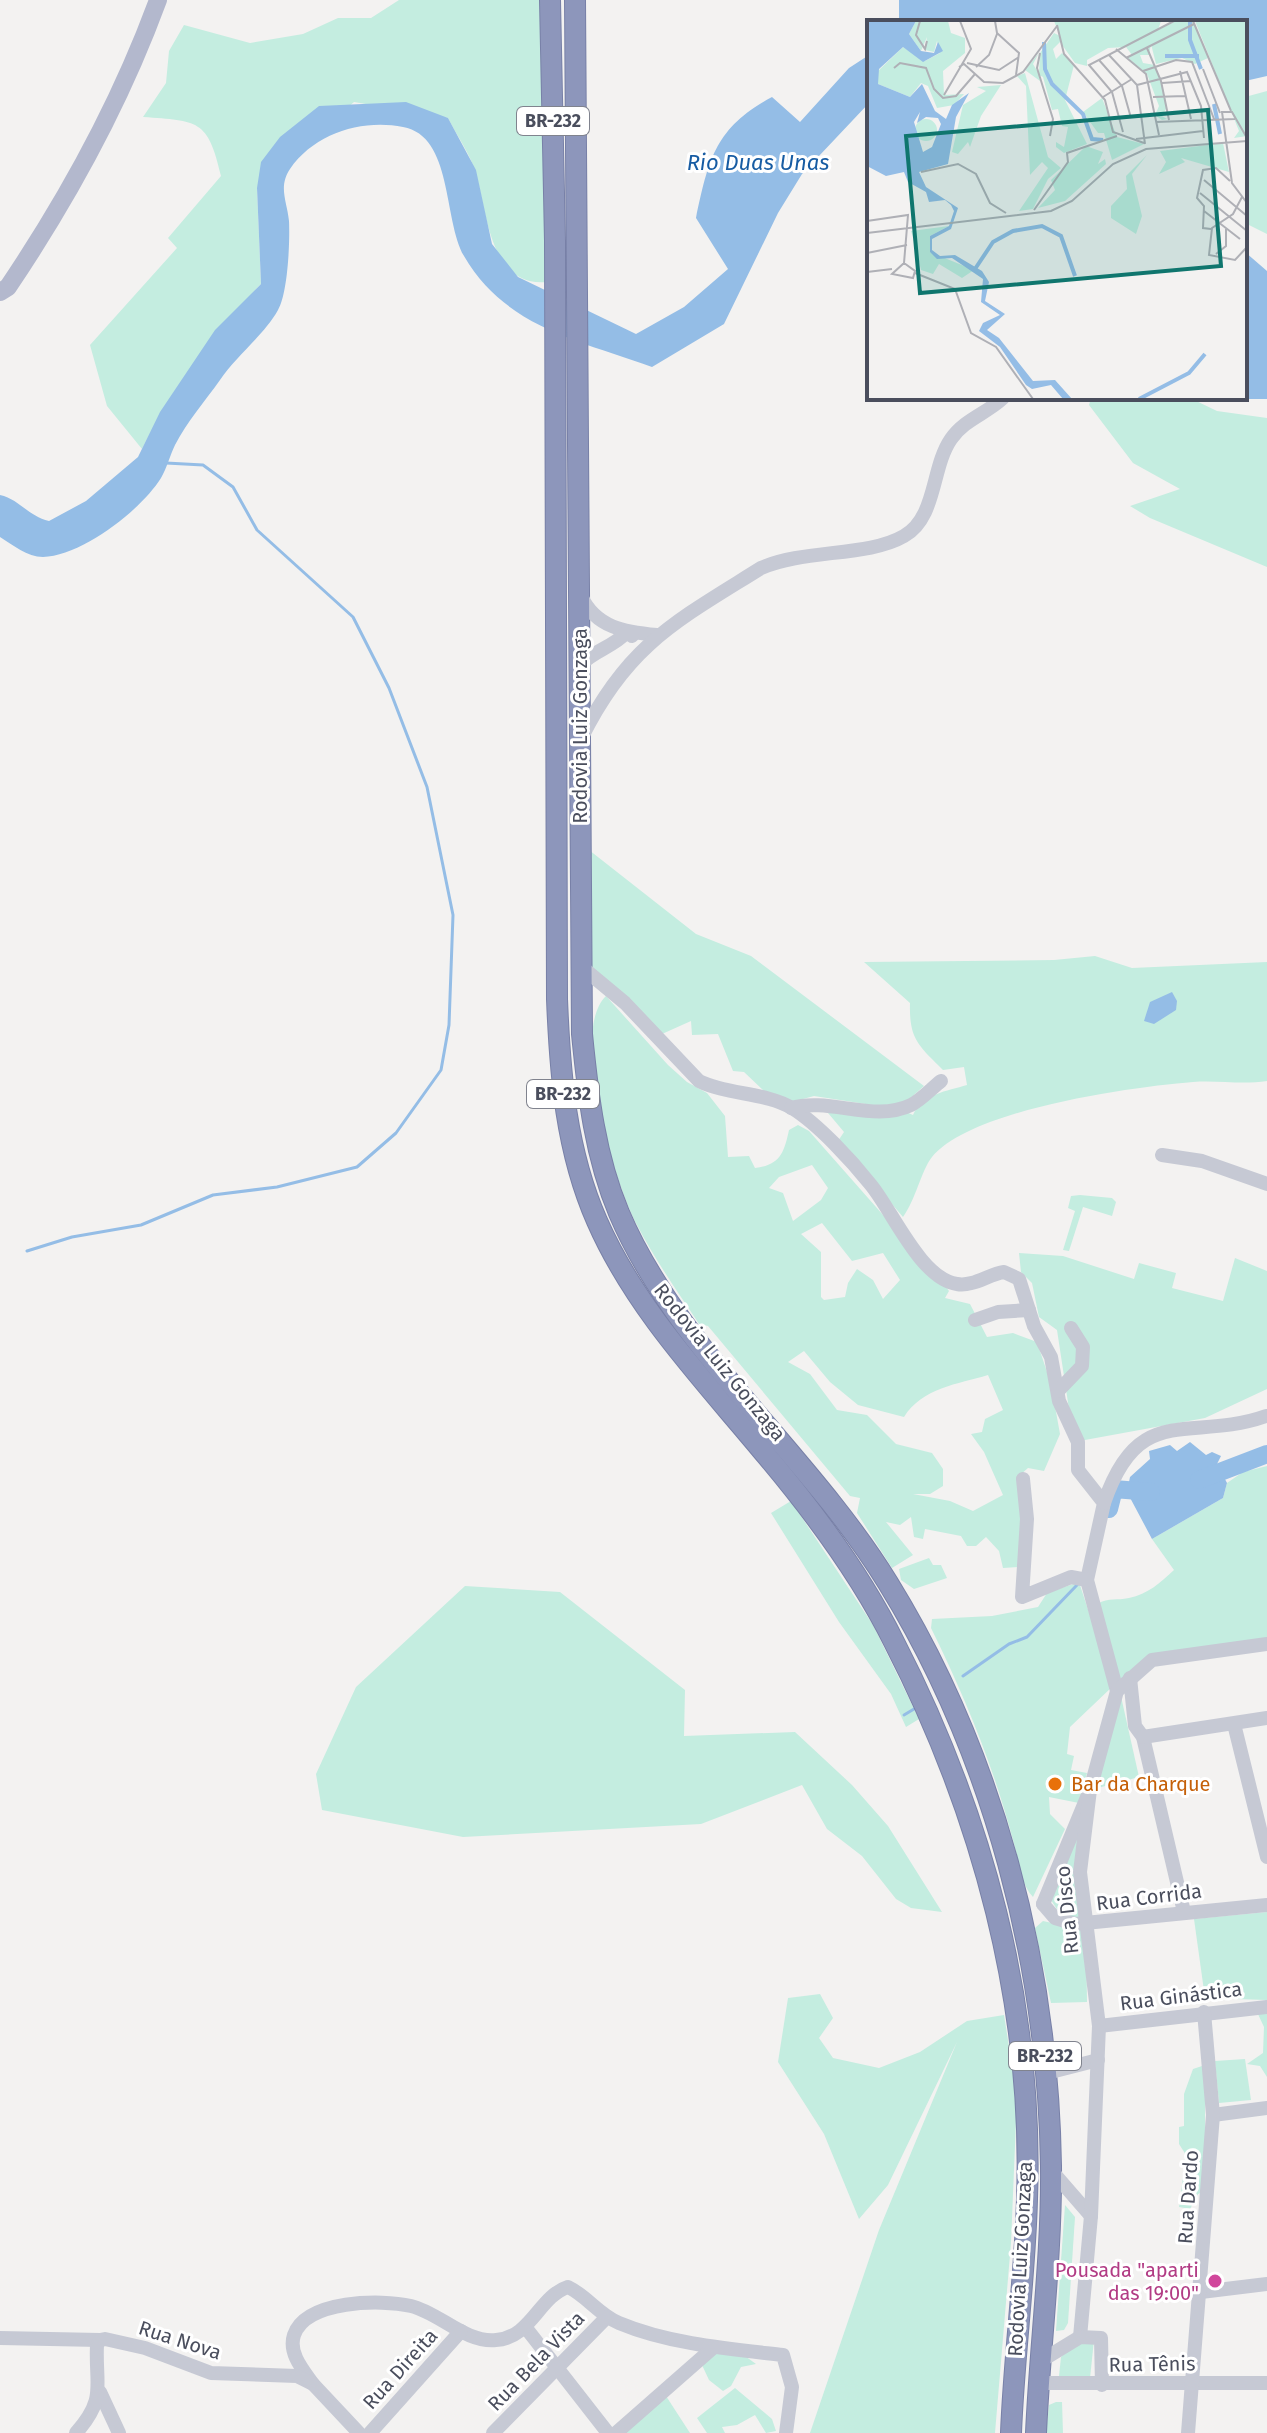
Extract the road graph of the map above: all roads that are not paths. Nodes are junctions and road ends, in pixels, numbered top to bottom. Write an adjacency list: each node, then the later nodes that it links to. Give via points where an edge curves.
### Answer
1 (158, 0): 5 (main road, via 129,74 41,238)
2 (550, 0): 4 (highway, Rodovia Luiz Gonzaga / BR-232)
3 (575, 1): 4 (highway, Rodovia Luiz Gonzaga / BR-232)
4 (565, 242): 7 (highway, Rodovia Luiz Gonzaga / BR-232, via 577,359); 74 (highway, Rodovia Luiz Gonzaga / BR-232, via 553,358 557,999 564,1106 596,1220 628,1281 770,1459 860,1583 900,1653 970,1818 998,1914 1022,2069 1027,2198)
5 (0, 292)
6 (1000, 400): 9 (street, via 961,425 949,442 923,518 913,530 876,545 781,559)
7 (579, 590): 8 (street, via 587,610 602,623); 11 (highway, Rodovia Luiz Gonzaga / BR-232)
8 (627, 632): 9 (street); 10 (street); 11 (street)
9 (657, 635): 10 (street)
10 (644, 647): 12 (street, via 595,710)
11 (579, 666): 12 (highway, Rodovia Luiz Gonzaga / BR-232)
12 (580, 741): 13 (highway, Rodovia Luiz Gonzaga / BR-232)
13 (583, 968): 15 (street, via 625,1003 699,1081); 37 (highway, Rodovia Luiz Gonzaga / BR-232, via 589,1103 618,1211 664,1297 818,1482 887,1580 947,1693 986,1792)
14 (941, 1081): 15 (street, via 910,1106 879,1112 821,1103)
15 (791, 1108): 18 (street, via 871,1184 934,1272 958,1284 1004,1272 1019,1279)
16 (1162, 1155): 17 (street, via 1202,1161)
17 (1267, 1184)
18 (1029, 1310): 19 (street); 21 (street, via 1051,1357)
19 (975, 1320)
20 (1071, 1328): 21 (street, via 1083,1347 1082,1366)
21 (1058, 1391): 24 (street, via 1078,1442 1078,1470)
22 (1266, 1416): 24 (street, via 1237,1426 1166,1429 1140,1443 1116,1469)
23 (1023, 1479): 25 (street, via 1027,1519 1022,1597 1071,1577)
24 (1104, 1503): 25 (street)
25 (1087, 1580): 28 (street)
26 (1267, 1644): 27 (street, via 1152,1660)
27 (1130, 1678): 28 (street); 31 (street, via 1135,1726)
28 (1117, 1691): 32 (street)
29 (1267, 1718): 30 (street)
30 (1234, 1724): 31 (street); 33 (street)
31 (1143, 1737): 38 (street)
32 (1090, 1790): 35 (street); 39 (street, Rua Disco, via 1080,1872)
33 (1261, 1816): 34 (street)
34 (1267, 1857)
35 (1043, 1904): 37 (street); 39 (street, Rua Corrida, via 1062,1921)
36 (1267, 1905): 38 (street, Rua Corrida)
37 (1019, 1908): 44 (highway, Rodovia Luiz Gonzaga / BR-232)
38 (1184, 1912): 39 (street, Rua Corrida)
39 (1089, 1924): 42 (street, Rua Disco)
40 (1267, 2007): 41 (street, Rua Ginástica)
41 (1204, 2012): 42 (street, Rua Ginástica); 46 (street, Rua Dardo)
42 (1099, 2026): 43 (street, Rua Disco)
43 (1098, 2060): 44 (street); 48 (street, Rua Disco)
44 (1047, 2073): 47 (highway, Rodovia Luiz Gonzaga / BR-232)
45 (1267, 2108): 46 (street)
46 (1213, 2115): 50 (street, Rua Dardo)
47 (1051, 2170): 48 (street); 58 (highway, Rodovia Luiz Gonzaga / BR-232)
48 (1091, 2216): 54 (street, Rua Disco)
49 (1267, 2284): 50 (street)
50 (1201, 2292): 61 (street, Rua Dardo)
51 (607, 2317): 52 (street, via 564,2288); 57 (street); 59 (street, Rua Bela Vista)
52 (526, 2328): 53 (street, via 496,2340); 59 (street)
53 (461, 2331): 63 (street, via 411,2306 361,2303 320,2311 298,2325 292,2338 299,2366); 69 (street, Rua Direita)
54 (1080, 2337): 58 (street); 64 (street, via 1103,2341)
55 (0, 2338): 56 (street, Rua Nova)
56 (104, 2340): 63 (street, Rua Nova, via 145,2348 211,2373 289,2375); 65 (street)
57 (714, 2347): 72 (street); 73 (street, via 783,2355 792,2387)
58 (1039, 2362): 60 (highway, Rodovia Luiz Gonzaga / BR-232)
59 (559, 2366): 70 (street, Rua Bela Vista); 71 (street)
60 (1038, 2383): 64 (street, Rua Tênis); 75 (highway, Rodovia Luiz Gonzaga / BR-232)
61 (1191, 2383): 62 (street, Rua Tênis); 64 (street, Rua Tênis); 76 (street, Rua Dardo)
62 (1267, 2383)
63 (313, 2384): 68 (street)
64 (1102, 2385)
65 (100, 2392): 66 (street); 67 (street)
66 (76, 2433)
67 (119, 2433)
68 (359, 2433)
69 (370, 2433)
70 (493, 2433)
71 (608, 2433)
72 (616, 2433)
73 (786, 2433)
74 (1011, 2433)
75 (1036, 2433)
76 (1188, 2433)

